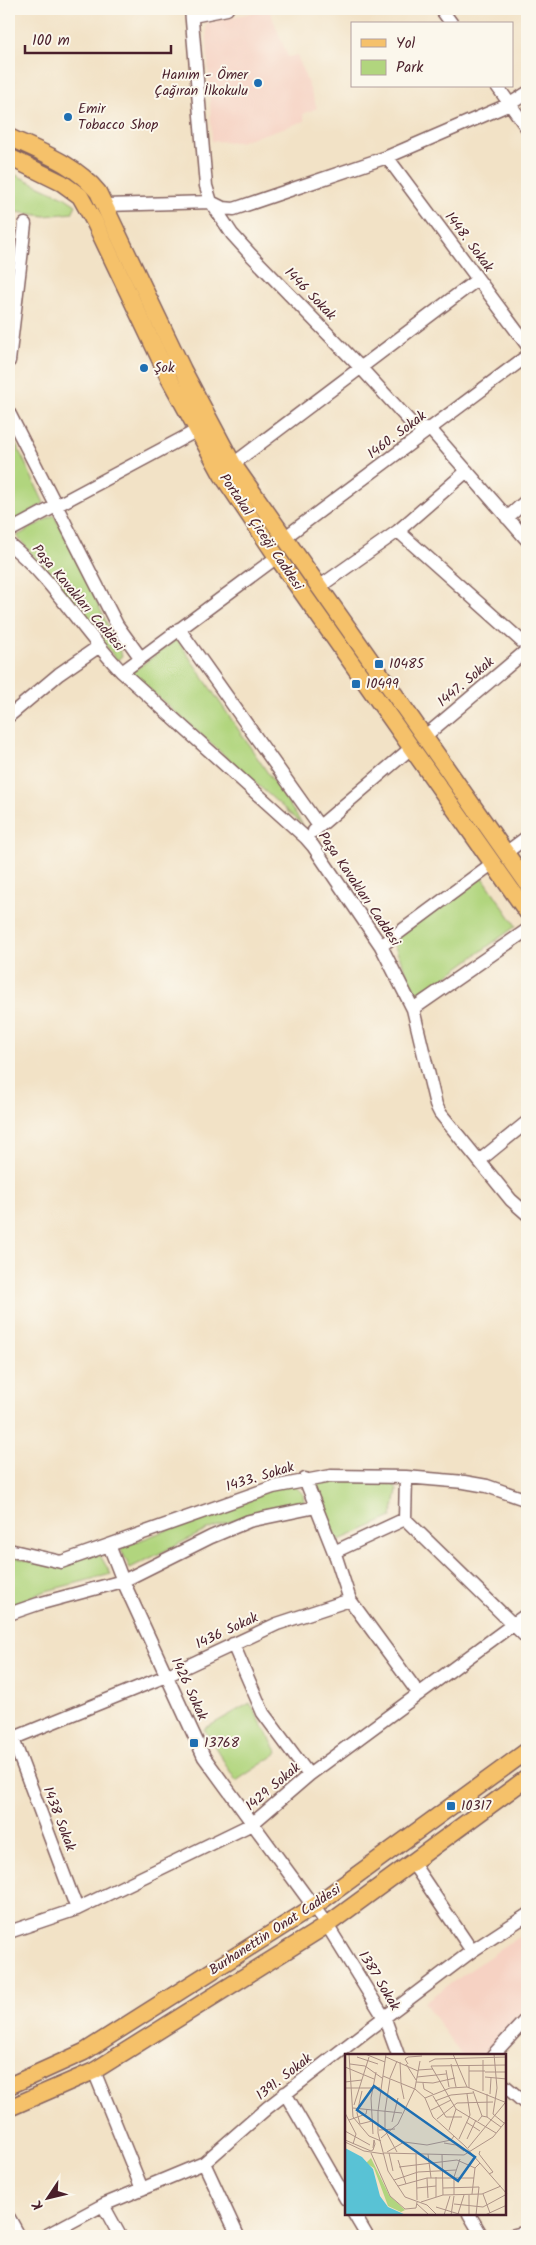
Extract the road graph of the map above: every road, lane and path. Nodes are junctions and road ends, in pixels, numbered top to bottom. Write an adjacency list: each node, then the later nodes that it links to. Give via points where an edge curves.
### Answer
1 (226, 9): 3 (street)
2 (442, 9): 4 (street)
3 (192, 13): 12 (street, 1446 Sokak, via 206,186)
4 (451, 22)
5 (498, 88): 7 (street)
6 (527, 93): 7 (street)
7 (510, 104): 8 (street); 11 (street)
8 (527, 128)
9 (9, 137): 13 (main road, Portakal Çiceği Caddesi, via 82,174)
10 (9, 157): 22 (main road, Portakal Çiceği Caddesi, via 62,183 80,196)
11 (387, 157): 12 (street, via 234,209); 15 (street, 1448. Sokak)
12 (211, 202): 13 (street); 19 (street, 1446 Sokak, via 250,255)
13 (106, 205): 23 (main road, Portakal Çiceği Caddesi, via 187,378)
14 (25, 224): 18 (street)
15 (478, 279): 16 (street, 1448. Sokak); 19 (street)
16 (527, 345)
17 (527, 356): 21 (street, 1460. Sokak)
18 (9, 360)
19 (361, 368): 21 (street, 1446 Sokak, via 414,426); 23 (street)
20 (9, 413): 26 (street)
21 (430, 429): 24 (street, 1446 Sokak); 30 (street, 1460. Sokak)
22 (196, 431): 26 (street); 33 (main road, Portakal Çiceği Caddesi)
23 (233, 464): 30 (main road, Portakal Çiceği Caddesi)
24 (467, 471): 27 (street, 1446 Sokak); 29 (street)
25 (527, 500): 27 (street)
26 (55, 506): 28 (street); 38 (street, via 117,625)
27 (507, 518): 31 (street, 1446 Sokak)
28 (9, 531)
29 (398, 531): 34 (street); 37 (street)
30 (284, 538): 34 (main road, Portakal Çiceği Caddesi)
31 (527, 540)
32 (9, 544): 36 (street, Paşa Kavakları Caddesi, via 25,557)
33 (277, 558): 35 (street); 42 (main road, Portakal Çiceği Caddesi)
34 (319, 587): 41 (main road, Portakal Çiceği Caddesi)
35 (179, 628): 38 (street); 43 (street)
36 (98, 648): 39 (street, Paşa Kavakları Caddesi); 40 (street, via 59,674)
37 (527, 648): 41 (street, 1447. Sokak)
38 (140, 658): 39 (street)
39 (122, 672): 45 (street, Paşa Kavakları Caddesi)
40 (9, 716)
41 (424, 737): 46 (main road, Portakal Çiceği Caddesi)
42 (412, 748): 43 (street); 47 (main road, Portakal Çiceği Caddesi)
43 (319, 826): 45 (street)
44 (527, 837): 46 (street)
45 (306, 838): 51 (street, Paşa Kavakları Caddesi)
46 (506, 852): 48 (main road, Portakal Çiceği Caddesi)
47 (494, 863): 49 (main road, Portakal Çiceği Caddesi); 51 (street)
48 (527, 883)
49 (527, 912)
50 (527, 930): 52 (street)
51 (381, 946): 52 (street, Paşa Kavakları Caddesi)
52 (413, 1009): 54 (street, Paşa Kavakları Caddesi, via 436,1105)
53 (527, 1122): 54 (street)
54 (479, 1161): 55 (street, Paşa Kavakları Caddesi)
55 (527, 1214)
56 (406, 1477): 57 (street, 1433. Sokak, via 356,1475); 58 (street, 1433. Sokak, via 487,1486); 60 (street)
57 (305, 1479): 59 (street); 61 (street, 1433. Sokak, via 273,1487)
58 (527, 1500)
59 (316, 1507): 63 (street); 64 (street, via 249,1521)
60 (405, 1519): 63 (street); 68 (street)
61 (109, 1545): 62 (street, 1433. Sokak, via 61,1562); 64 (street, 1426 Sokak)
62 (9, 1550)
63 (334, 1552): 65 (street)
64 (123, 1581): 66 (street); 71 (street, 1426 Sokak)
65 (350, 1600): 70 (street, 1436 Sokak, via 278,1624); 72 (street)
66 (9, 1614)
67 (527, 1614): 68 (street, 1429 Sokak)
68 (514, 1625): 69 (street); 72 (street, 1429 Sokak)
69 (527, 1638)
70 (233, 1644): 71 (street, 1436 Sokak); 75 (street, via 263,1713)
71 (166, 1676): 73 (street, 1436 Sokak); 77 (street, 1426 Sokak, via 204,1757)
72 (419, 1694): 75 (street, 1429 Sokak)
73 (11, 1739): 80 (street, 1438 Sokak)
74 (527, 1751): 79 (main road, Burhanettin Onat Caddesi)
75 (309, 1775): 77 (street, 1429 Sokak)
76 (527, 1778): 78 (main road, Burhanettin Onat Caddesi)
77 (252, 1824): 79 (street, 1426 Sokak); 80 (street, 1429 Sokak)
78 (412, 1862): 82 (main road, Burhanettin Onat Caddesi); 84 (street)
79 (313, 1908): 82 (street, 1387 Sokak); 90 (main road, Burhanettin Onat Caddesi, via 84,2052)
80 (77, 1909): 83 (street, 1429 Sokak)
81 (527, 1915): 84 (street, 1391. Sokak)
82 (327, 1925): 86 (street, 1387 Sokak); 89 (main road, Burhanettin Onat Caddesi)
83 (9, 1932)
84 (472, 1951): 86 (street, 1391. Sokak)
85 (527, 2018): 88 (street)
86 (385, 2019): 87 (street, 1387 Sokak); 92 (street, 1391. Sokak)
87 (398, 2054)
88 (494, 2054)
89 (94, 2070): 94 (main road, Burhanettin Onat Caddesi); 96 (street)
90 (9, 2086)
91 (506, 2087): 93 (street)
92 (285, 2094): 95 (street, 1391. Sokak); 97 (street)
93 (527, 2106)
94 (9, 2108)
95 (204, 2163): 96 (street, 1391. Sokak); 106 (street)
96 (142, 2189): 98 (street, 1391. Sokak)
97 (345, 2197)
98 (103, 2206): 104 (street, 1391. Sokak); 105 (street)
99 (355, 2215): 107 (street)
100 (470, 2215): 108 (street)
101 (9, 2218): 103 (street)
102 (527, 2232): 109 (street)
103 (19, 2236)
104 (45, 2236)
105 (120, 2236)
106 (238, 2236)
107 (367, 2236)
108 (482, 2236)
109 (511, 2236)

